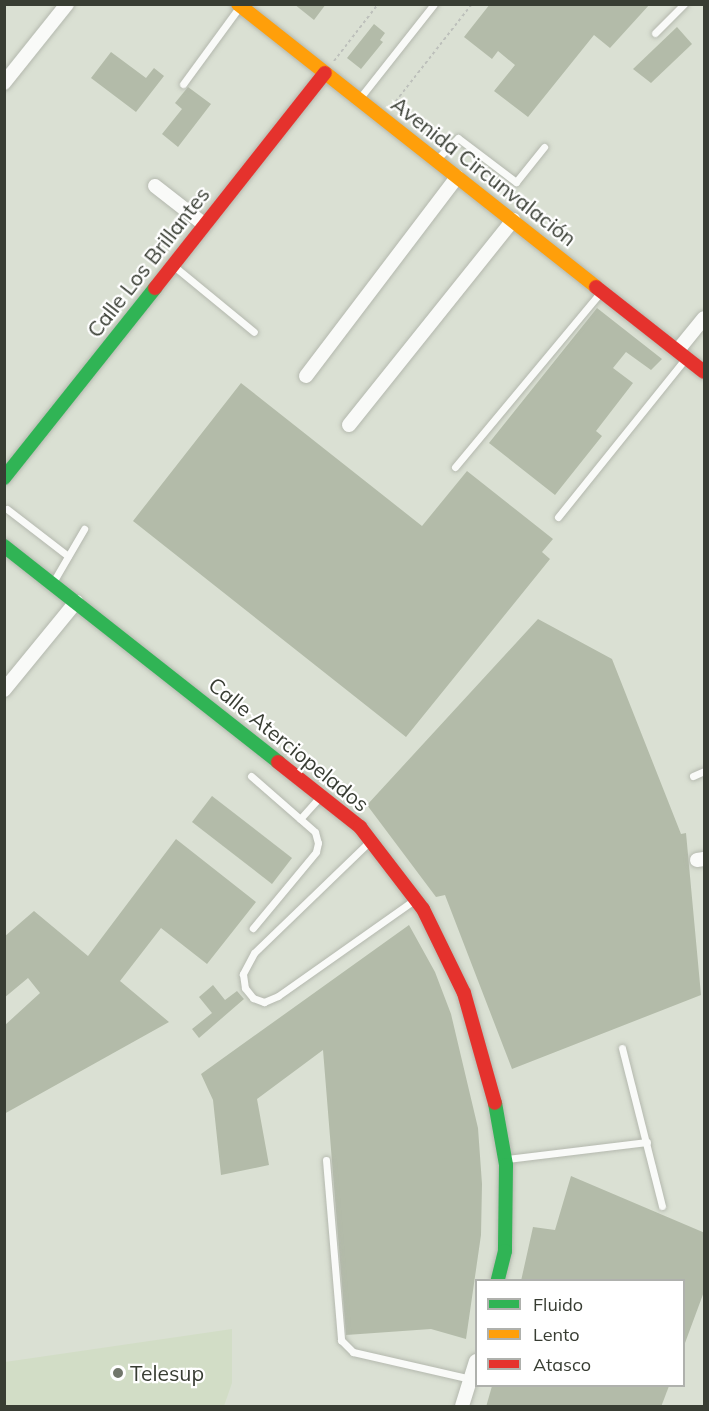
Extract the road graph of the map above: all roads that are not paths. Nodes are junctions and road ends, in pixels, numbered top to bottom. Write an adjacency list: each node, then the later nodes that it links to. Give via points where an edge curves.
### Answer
1 (67, 4): 7 (street)
2 (434, 4): 9 (lane)
3 (684, 4): 5 (lane)
4 (239, 5): 6 (street, Avenida Circunvalación); 8 (lane)
5 (655, 33)
6 (325, 73): 9 (street, Avenida Circunvalación); 15 (street, Calle Los Brillantes)
7 (4, 83)
8 (183, 84)
9 (358, 99): 11 (street, Avenida Circunvalación)
10 (544, 147): 11 (lane, via 516,182 458,138)
11 (436, 160): 12 (street, Avenida Circunvalación)
12 (457, 177): 14 (street, Avenida Circunvalación); 22 (street)
13 (155, 186): 15 (street)
14 (513, 220): 17 (street, Avenida Circunvalación); 23 (street)
15 (205, 225): 16 (street, Calle Los Brillantes)
16 (172, 265): 19 (lane); 25 (street, Calle Los Brillantes)
17 (602, 290): 20 (street, Avenida Circunvalación); 24 (lane)
18 (705, 318): 20 (street)
19 (254, 332)
20 (682, 354): 21 (street, Avenida Circunvalación); 27 (lane)
21 (704, 369)
22 (306, 376)
23 (349, 425)
24 (455, 467)
25 (4, 478)
26 (7, 509): 30 (lane)
27 (558, 517)
28 (84, 528): 30 (lane)
29 (4, 546): 31 (street, Calle Aterciopelados)
30 (68, 556): 31 (lane)
31 (52, 584): 32 (street, Calle Aterciopelados)
32 (76, 602): 33 (street); 37 (street, Calle Aterciopelados)
33 (4, 690)
34 (705, 771): 36 (lane)
35 (251, 776): 38 (lane)
36 (693, 776)
37 (321, 796): 38 (lane); 39 (street, Calle Aterciopelados, via 360,827)
38 (300, 819): 41 (lane, via 315,832 316,852)
39 (370, 841): 40 (street, Calle Aterciopelados); 40 (lane, via 254,953 243,974 245,988 253,998 264,1002 278,996)
40 (416, 899): 44 (street, Calle Aterciopelados, via 464,993 490,1076)
41 (253, 928)
42 (622, 1048): 43 (lane)
43 (647, 1142): 44 (lane); 46 (lane)
44 (505, 1159): 47 (street, Calle Aterciopelados, via 505,1251)
45 (326, 1160): 49 (lane, via 341,1340 353,1352)
46 (662, 1206)
47 (498, 1279)
48 (475, 1367): 49 (street)
49 (471, 1379): 50 (street)
50 (462, 1407)

